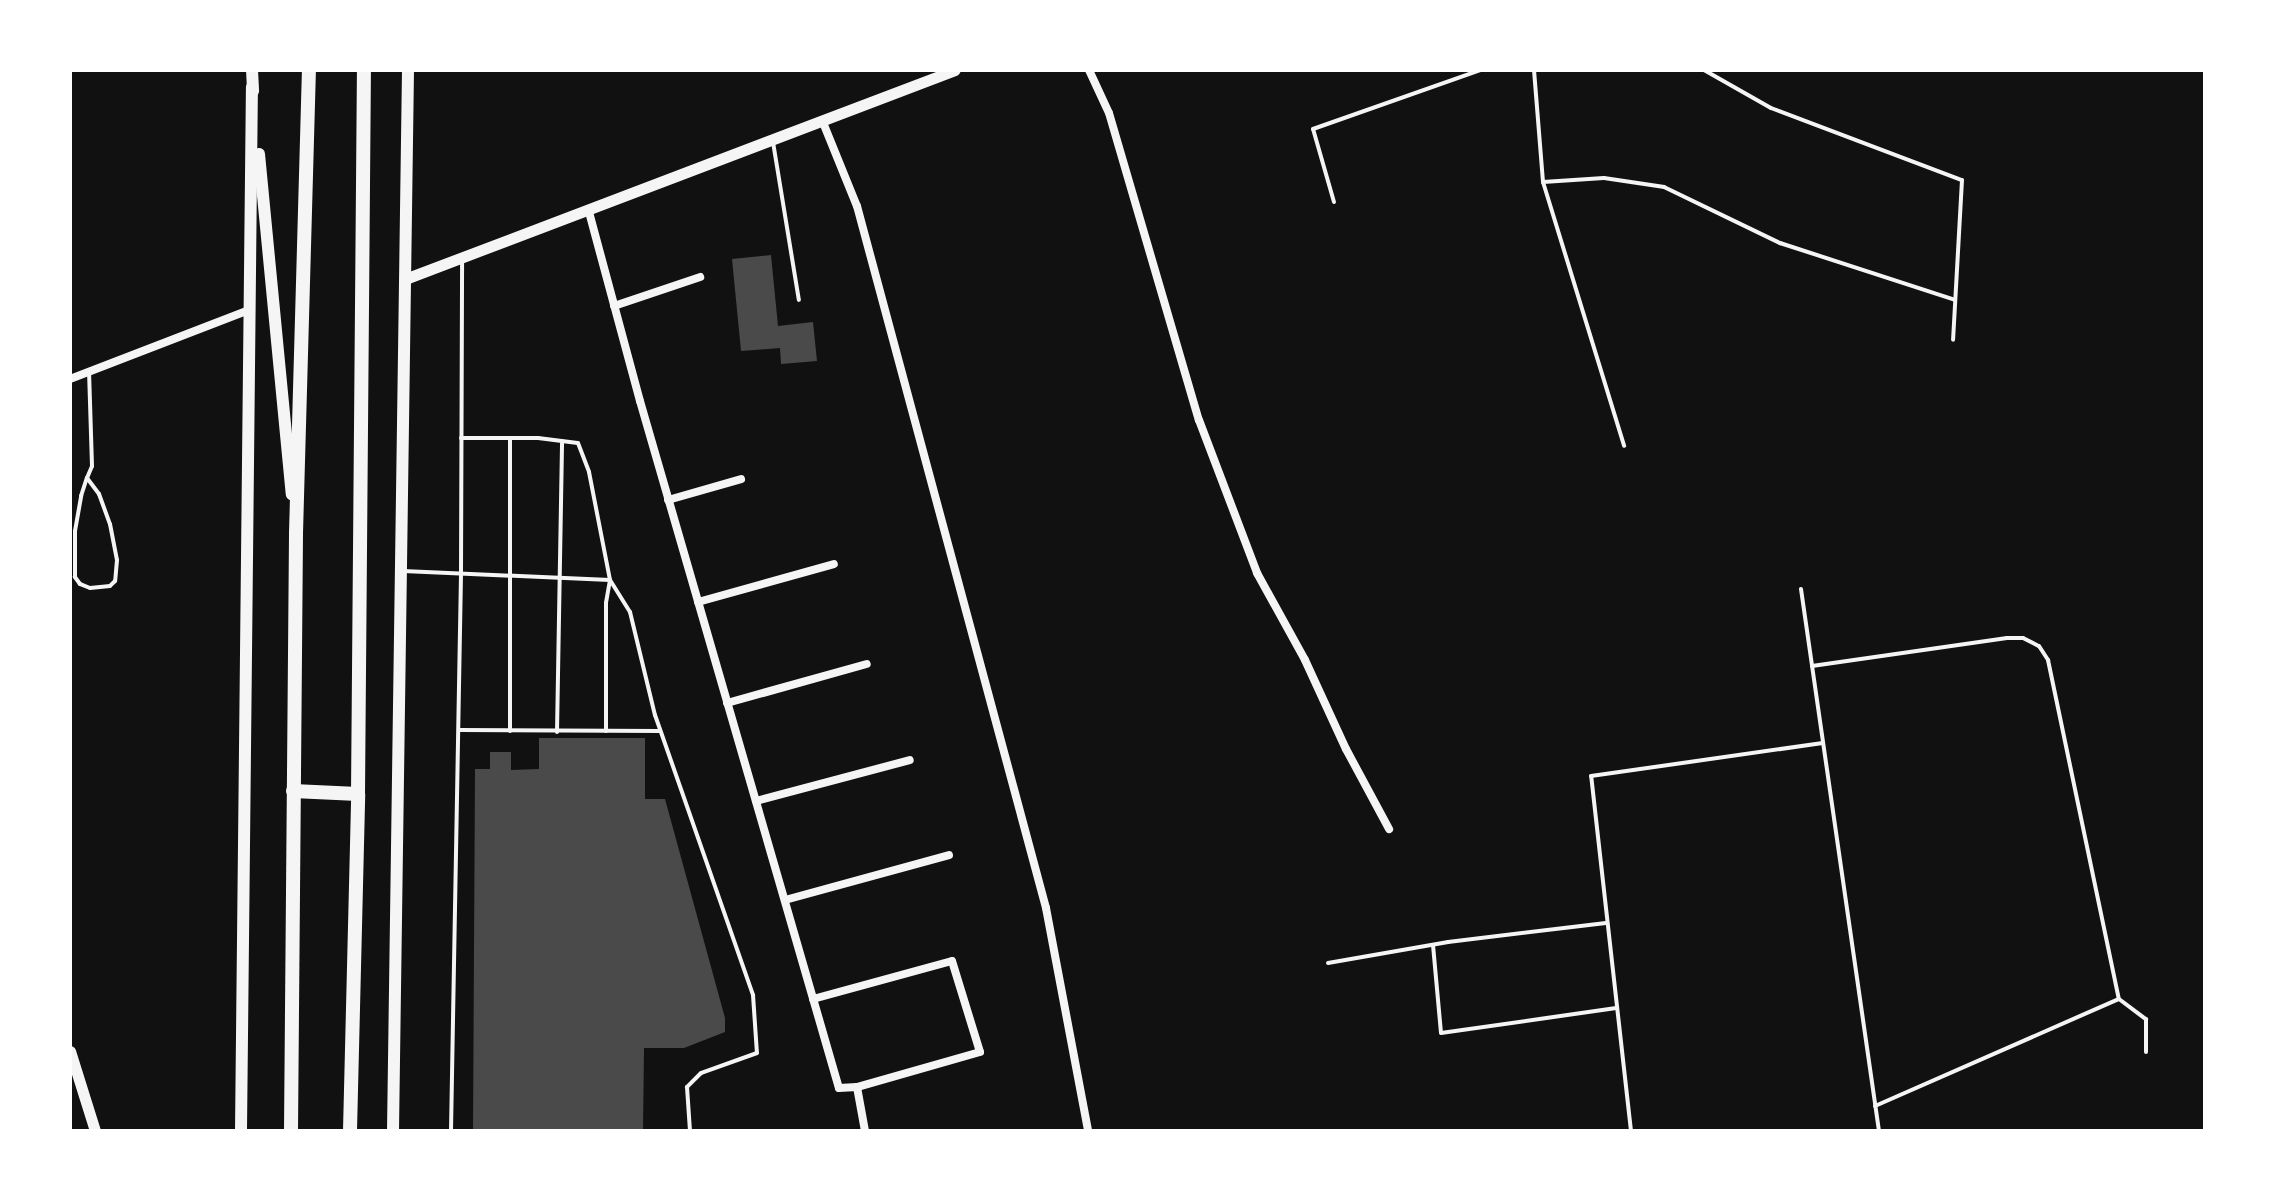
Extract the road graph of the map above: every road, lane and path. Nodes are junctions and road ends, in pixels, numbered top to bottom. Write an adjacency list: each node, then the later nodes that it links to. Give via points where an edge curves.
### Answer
1 (252, 70): 10 (main road)
2 (309, 70): 33 (highway)
3 (364, 70): 53 (highway)
4 (408, 70): 18 (main road)
5 (955, 70): 11 (street)
6 (1089, 70): 55 (street, via 1109,113 1199,420 1257,573)
7 (1481, 70): 14 (lane, via 1313,129)
8 (1534, 70): 13 (lane)
9 (1704, 70): 20 (lane, via 1771,108 1962,180)
10 (252, 87): 22 (main road); 33 (main road)
11 (822, 120): 12 (street); 78 (street, via 857,206 1046,908)
12 (772, 140): 15 (street); 19 (lane)
13 (1543, 182): 20 (lane, via 1604,178 1664,187 1780,243); 29 (lane)
14 (1334, 202)
15 (589, 212): 16 (street); 21 (street)
16 (462, 258): 18 (street); 26 (lane)
17 (700, 277): 21 (street)
18 (405, 279): 35 (main road)
19 (799, 300)
20 (1955, 300): 23 (lane)
21 (614, 306): 32 (street)
22 (251, 309): 24 (street); 70 (main road)
23 (1953, 340)
24 (89, 372): 25 (street); 30 (lane, via 92,466)
25 (70, 379)
26 (461, 438): 27 (lane); 36 (lane)
27 (510, 439): 28 (lane); 37 (lane)
28 (562, 441): 38 (lane); 39 (lane, via 578,443 589,472)
29 (1624, 446)
30 (87, 478): 30 (lane, via 75,531 75,577 85,586 110,586 117,560 110,524)
31 (741, 479): 32 (street)
32 (668, 500): 41 (street)
33 (296, 533): 52 (highway)
34 (834, 564): 41 (street)
35 (402, 571): 36 (lane); 74 (main road)
36 (461, 573): 37 (lane); 45 (lane)
37 (510, 575): 38 (lane); 46 (lane)
38 (562, 576): 39 (lane); 49 (lane)
39 (610, 580): 47 (lane); 48 (lane, via 630,612)
40 (1801, 589): 43 (lane)
41 (698, 602): 44 (street)
42 (867, 664): 44 (street)
43 (1812, 666): 50 (lane); 62 (lane, via 2007,638 2039,646 2048,660)
44 (727, 703): 54 (street)
45 (458, 730): 46 (lane); 75 (lane)
46 (510, 731): 49 (lane)
47 (606, 731): 48 (lane); 49 (lane)
48 (660, 731): 76 (lane, via 753,995 757,1053 701,1073 687,1087)
49 (557, 732)
50 (1823, 743): 58 (lane, via 1591,776); 68 (lane)
51 (910, 760): 54 (street)
52 (293, 791): 53 (highway); 71 (highway)
53 (358, 794): 67 (highway)
54 (756, 801): 57 (street)
55 (1389, 829)
56 (949, 855): 57 (street)
57 (785, 900): 61 (street)
58 (1606, 923): 59 (lane); 63 (lane)
59 (1433, 945): 60 (lane); 63 (lane, via 1441,1033)
60 (1328, 963)
61 (813, 999): 66 (street, via 839,1088); 66 (street, via 952,961 980,1052)
62 (2119, 999): 65 (lane, via 2146,1019); 68 (lane)
63 (1616, 1008): 79 (lane)
64 (70, 1051): 69 (street)
65 (2146, 1052)
66 (857, 1087): 77 (street)
67 (351, 1090): 72 (highway); 73 (highway)
68 (1875, 1106): 80 (lane)
69 (95, 1131)
70 (241, 1131)
71 (291, 1131)
72 (350, 1131)
73 (359, 1131)
74 (393, 1131)
75 (451, 1131)
76 (690, 1131)
77 (865, 1131)
78 (1088, 1131)
79 (1631, 1131)
80 (1879, 1131)

